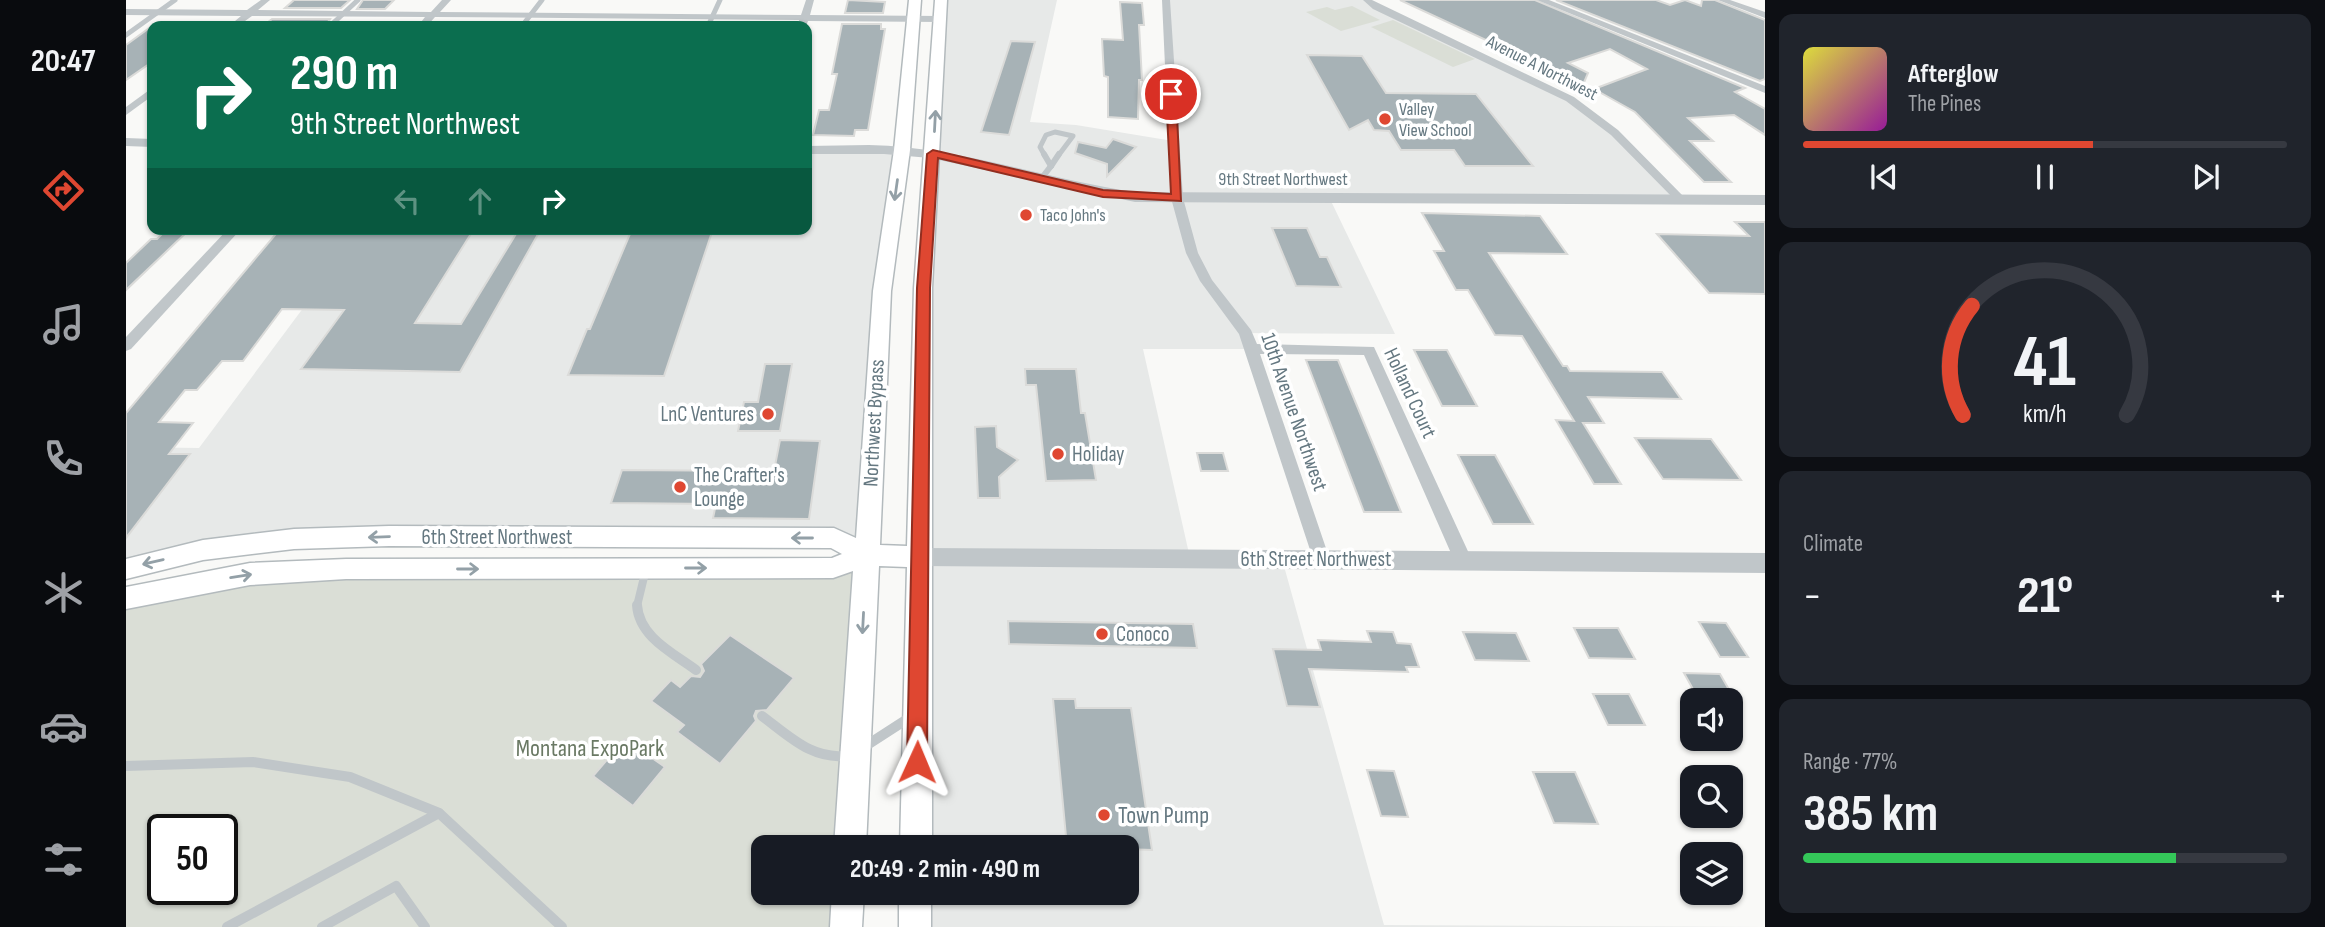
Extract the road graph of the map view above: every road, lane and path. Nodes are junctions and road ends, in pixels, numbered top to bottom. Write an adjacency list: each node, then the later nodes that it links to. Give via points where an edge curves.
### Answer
1 (175, 0): 15 (lane)
2 (266, 0): 17 (street)
3 (358, 0): 18 (lane)
4 (447, 0): 19 (street)
5 (542, 0): 20 (lane)
6 (720, 0): 27 (lane)
7 (810, 0): 28 (street)
8 (1166, 0): 41 (street, 10th Avenue Northwest)
9 (1367, 0): 42 (street, Avenue A Northwest, via 1597,116)
10 (1541, 0): 31 (street)
11 (1723, 0): 21 (street)
12 (914, 9): 13 (street); 29 (street); 37 (main road, Northwest Bypass)
13 (941, 10): 38 (main road, one-way to 13)
14 (126, 12): 15 (street)
15 (158, 12): 17 (street); 30 (lane)
16 (620, 12): 20 (street); 26 (street); 27 (street)
17 (250, 13): 18 (street); 22 (street)
18 (343, 14): 19 (street); 23 (lane)
19 (433, 15): 20 (street); 24 (street)
20 (530, 15): 25 (lane)
21 (1765, 15)
22 (240, 21)
23 (335, 21)
24 (427, 21)
25 (526, 21)
26 (615, 21)
27 (711, 21)
28 (803, 21)
29 (812, 21)
30 (126, 35)
31 (1765, 90)
32 (147, 95): 33 (street)
33 (126, 112)
34 (126, 142): 35 (street)
35 (147, 143)
36 (812, 150): 37 (street, 9th Street Northwest)
37 (902, 150): 38 (street, 9th Street Northwest); 47 (main road, Northwest Bypass, one-way to 47, via 882,291)
38 (933, 154): 40 (street, 9th Street Northwest); 48 (main road, via 923,288)
39 (1051, 166): 39 (lane, via 1058,156 1073,136 1046,135 1040,146); 40 (lane)
40 (1041, 179): 41 (street, 9th Street Northwest, via 1103,194)
41 (1177, 198): 42 (street, 9th Street Northwest); 46 (street, 10th Avenue Northwest, via 1201,272 1246,332)
42 (1680, 199): 43 (street, 9th Street Northwest)
43 (1765, 200)
44 (229, 235): 45 (street)
45 (126, 346)
46 (1251, 349): 49 (street, 10th Avenue Northwest); 50 (street, Holland Court, via 1369,350)
47 (867, 555): 48 (main road, 6th Street Northwest); 52 (main road, 6th Street Northwest, one-way to 52, via 834,538 389,536 294,539 203,550); 53 (main road, 6th Street Northwest, one-way to 47, via 833,568); 58 (main road, Northwest Bypass, one-way to 58)
48 (920, 556): 49 (street, 6th Street Northwest); 56 (main road)
49 (1321, 560): 50 (street, 6th Street Northwest)
50 (1463, 560): 51 (street, 6th Street Northwest)
51 (1765, 563)
52 (126, 569)
53 (646, 569): 54 (main road, 6th Street Northwest, one-way to 53, via 250,574 346,569); 55 (lane, via 637,602 640,621 649,635)
54 (126, 598)
55 (696, 670)
56 (918, 712): 58 (lane); 62 (main road)
57 (761, 716): 58 (lane, via 820,756 837,760)
58 (856, 752): 61 (main road, Northwest Bypass)
59 (126, 766): 60 (lane, via 253,762 350,777)
60 (439, 813): 65 (lane); 68 (lane)
61 (851, 835)
62 (916, 835)
63 (847, 905): 69 (main road)
64 (915, 905): 70 (main road)
65 (227, 927)
66 (322, 927): 67 (lane, via 396,886)
67 (425, 927)
68 (562, 927)
69 (846, 927)
70 (915, 927)

